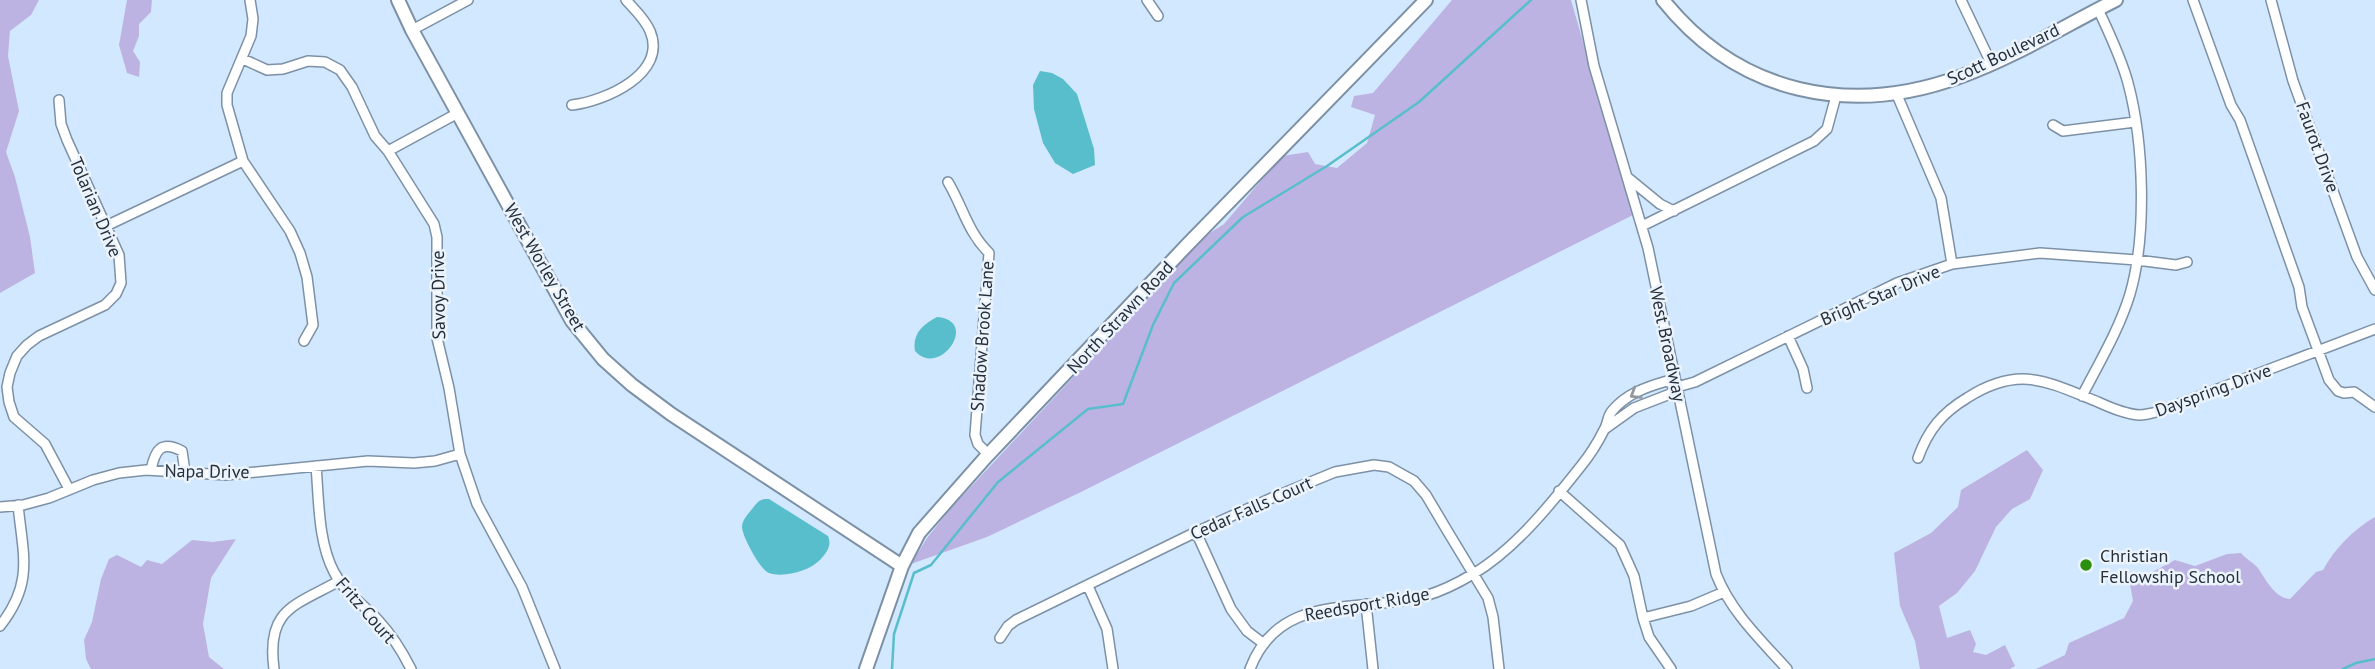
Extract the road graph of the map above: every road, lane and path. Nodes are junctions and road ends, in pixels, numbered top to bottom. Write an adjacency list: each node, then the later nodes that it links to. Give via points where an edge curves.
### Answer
1 (250, 0): 16 (street, via 251,36)
2 (398, 0): 15 (street, West Worley Street)
3 (468, 0): 15 (street)
4 (626, 0): 21 (street, via 650,30 653,44 645,70 610,94)
5 (1147, 0): 14 (street)
6 (1426, 0): 46 (street, North Strawn Road)
7 (1581, 0): 27 (street, West Broadway, via 1594,66)
8 (1663, 0): 19 (street, Scott Boulevard, via 1700,38 1744,68 1795,88)
9 (1961, 0): 17 (street)
10 (2116, 0): 13 (street, Scott Boulevard)
11 (2193, 0): 39 (street, via 2254,159)
12 (2271, 0): 35 (street, Faurot Drive, via 2293,81 2357,257)
13 (2098, 9): 17 (street, Scott Boulevard); 23 (street, via 2128,83)
14 (1158, 16)
15 (412, 30): 22 (street, West Worley Street)
16 (243, 59): 25 (street, Savoy Drive, via 267,69 308,61 325,62 340,70); 26 (street, via 227,93)
17 (1991, 63): 18 (street, Scott Boulevard, via 1944,83)
18 (1897, 94): 19 (street, Scott Boulevard); 34 (street, via 1941,198)
19 (1836, 96): 29 (street, via 1827,129 1814,141)
20 (59, 100): 30 (street, Tolarian Drive, via 61,124)
21 (572, 105)
22 (457, 113): 25 (street); 56 (street, West Worley Street, via 572,321 603,359 671,414)
23 (2135, 122): 24 (street, via 2063,131); 32 (street, via 2142,214)
24 (2053, 125)
25 (388, 152): 45 (street, Savoy Drive, via 434,224 437,338)
26 (243, 161): 30 (street); 38 (street, via 300,253 313,325)
27 (1627, 177): 29 (street); 31 (street, West Broadway)
28 (948, 182): 46 (street, Shadow Brook Lane, via 968,226 989,253 975,435)
29 (1674, 211): 31 (street)
30 (106, 226): 51 (street, Tolarian Drive, via 121,268 116,293 105,305 27,345 7,387 15,417 45,444)
31 (1642, 226): 40 (street, West Broadway)
32 (2137, 260): 33 (street, Bright Star Drive); 34 (street, Bright Star Drive, via 2040,253); 42 (street, via 2129,296)
33 (2187, 262)
34 (1952, 264): 37 (street, Bright Star Drive, via 1897,284)
35 (2375, 290)
36 (2375, 329): 39 (street, Dayspring Drive)
37 (1788, 336): 40 (street, Bright Star Drive); 41 (street)
38 (303, 341)
39 (2318, 352): 42 (street, Dayspring Drive, via 2140,415); 43 (street, via 2335,388 2354,392)
40 (1677, 387): 44 (street, Reedsport Ridge); 44 (street, Reedsport Ridge, one-way to 44, via 1667,381 1641,388 1612,411); 60 (street, West Broadway, via 1713,562)
41 (1807, 388)
42 (2082, 396): 47 (street, Dayspring Drive, via 2037,379 2011,379 1982,388 1948,410 1925,439)
43 (2375, 407)
44 (1606, 428): 52 (street, Reedsport Ridge)
45 (460, 454): 48 (street, Napa Drive, via 414,463); 68 (street, Savoy Drive, via 477,504 522,587)
46 (988, 454): 56 (street, North Strawn Road, via 919,533)
47 (1918, 458)
48 (316, 466): 50 (street, Napa Drive, via 226,475); 58 (street, Fritz Court, via 325,546)
49 (151, 470): 50 (street, Napa Drive); 50 (street, via 154,456 171,445 182,451); 51 (street, Napa Drive, via 119,473)
50 (185, 472)
51 (69, 489): 53 (street, Napa Drive)
52 (1559, 491): 57 (street, Reedsport Ridge, via 1510,547); 62 (street, via 1620,545 1629,559)
53 (18, 505): 54 (street, Napa Drive); 63 (street, via 25,571 20,593)
54 (0, 507)
55 (1196, 532): 57 (street, Cedar Falls Court, via 1335,472 1389,467 1414,481 1426,495); 59 (street, Cedar Falls Court); 65 (street, via 1231,609)
56 (902, 566): 69 (street, North Strawn Road)
57 (1473, 574): 61 (street, Reedsport Ridge, via 1423,597); 73 (street, Cedar Falls Court, via 1488,598)
58 (340, 581): 66 (street, via 280,618 271,648); 67 (street, Fritz Court, via 379,622)
59 (1088, 586): 64 (street, Cedar Falls Court, via 1016,620); 70 (street, via 1107,629)
60 (1724, 592): 62 (street); 75 (street, West Broadway)
61 (1366, 604): 65 (street, Reedsport Ridge, via 1300,615); 72 (street)
62 (1643, 618): 74 (street, via 1648,637)
63 (0, 626)
64 (1000, 638)
65 (1264, 644): 71 (street, Reedsport Ridge)
66 (274, 669)
67 (411, 669)
68 (555, 669)
69 (866, 669)
70 (1113, 669)
71 (1250, 669)
72 (1373, 669)
73 (1499, 669)
74 (1671, 669)
75 (1787, 669)

